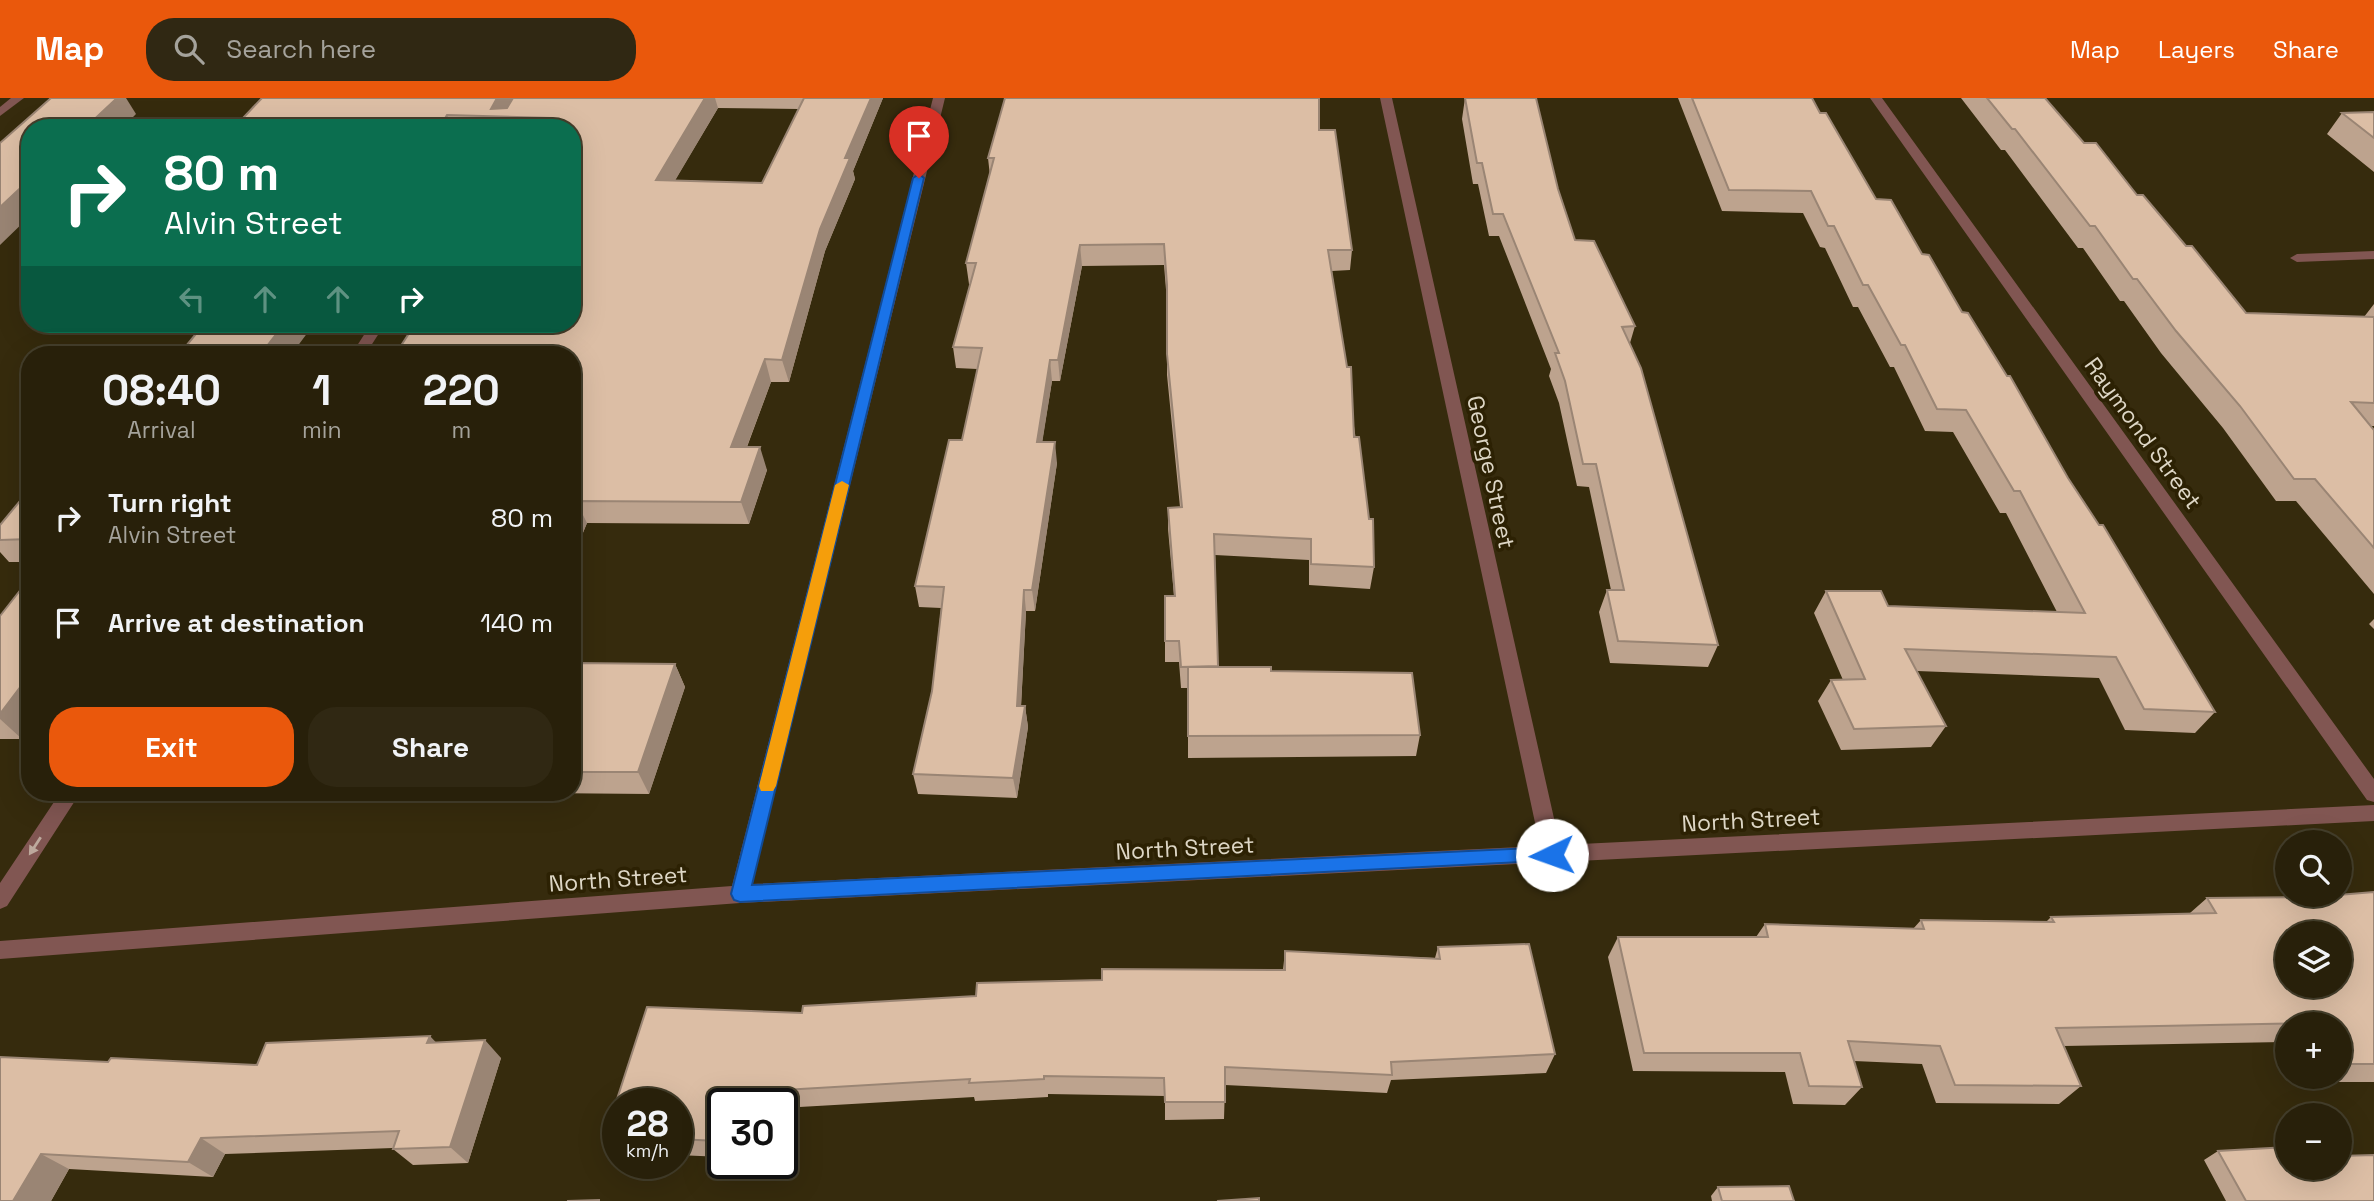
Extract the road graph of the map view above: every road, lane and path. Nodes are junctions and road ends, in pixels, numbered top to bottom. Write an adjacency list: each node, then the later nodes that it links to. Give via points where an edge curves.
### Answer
1 (18, 98): 5 (street)
2 (939, 98): 12 (street)
3 (1386, 98): 11 (street, George Street)
4 (1875, 98): 8 (street, Raymond Street)
5 (0, 113)
6 (2374, 255): 7 (street)
7 (2297, 258)
8 (2374, 794)
9 (65, 801): 13 (street, one-way to 13)
10 (2374, 813): 11 (street, North Street)
11 (1552, 855): 12 (street, North Street)
12 (740, 894): 14 (street, North Street)
13 (0, 900)
14 (0, 950)

